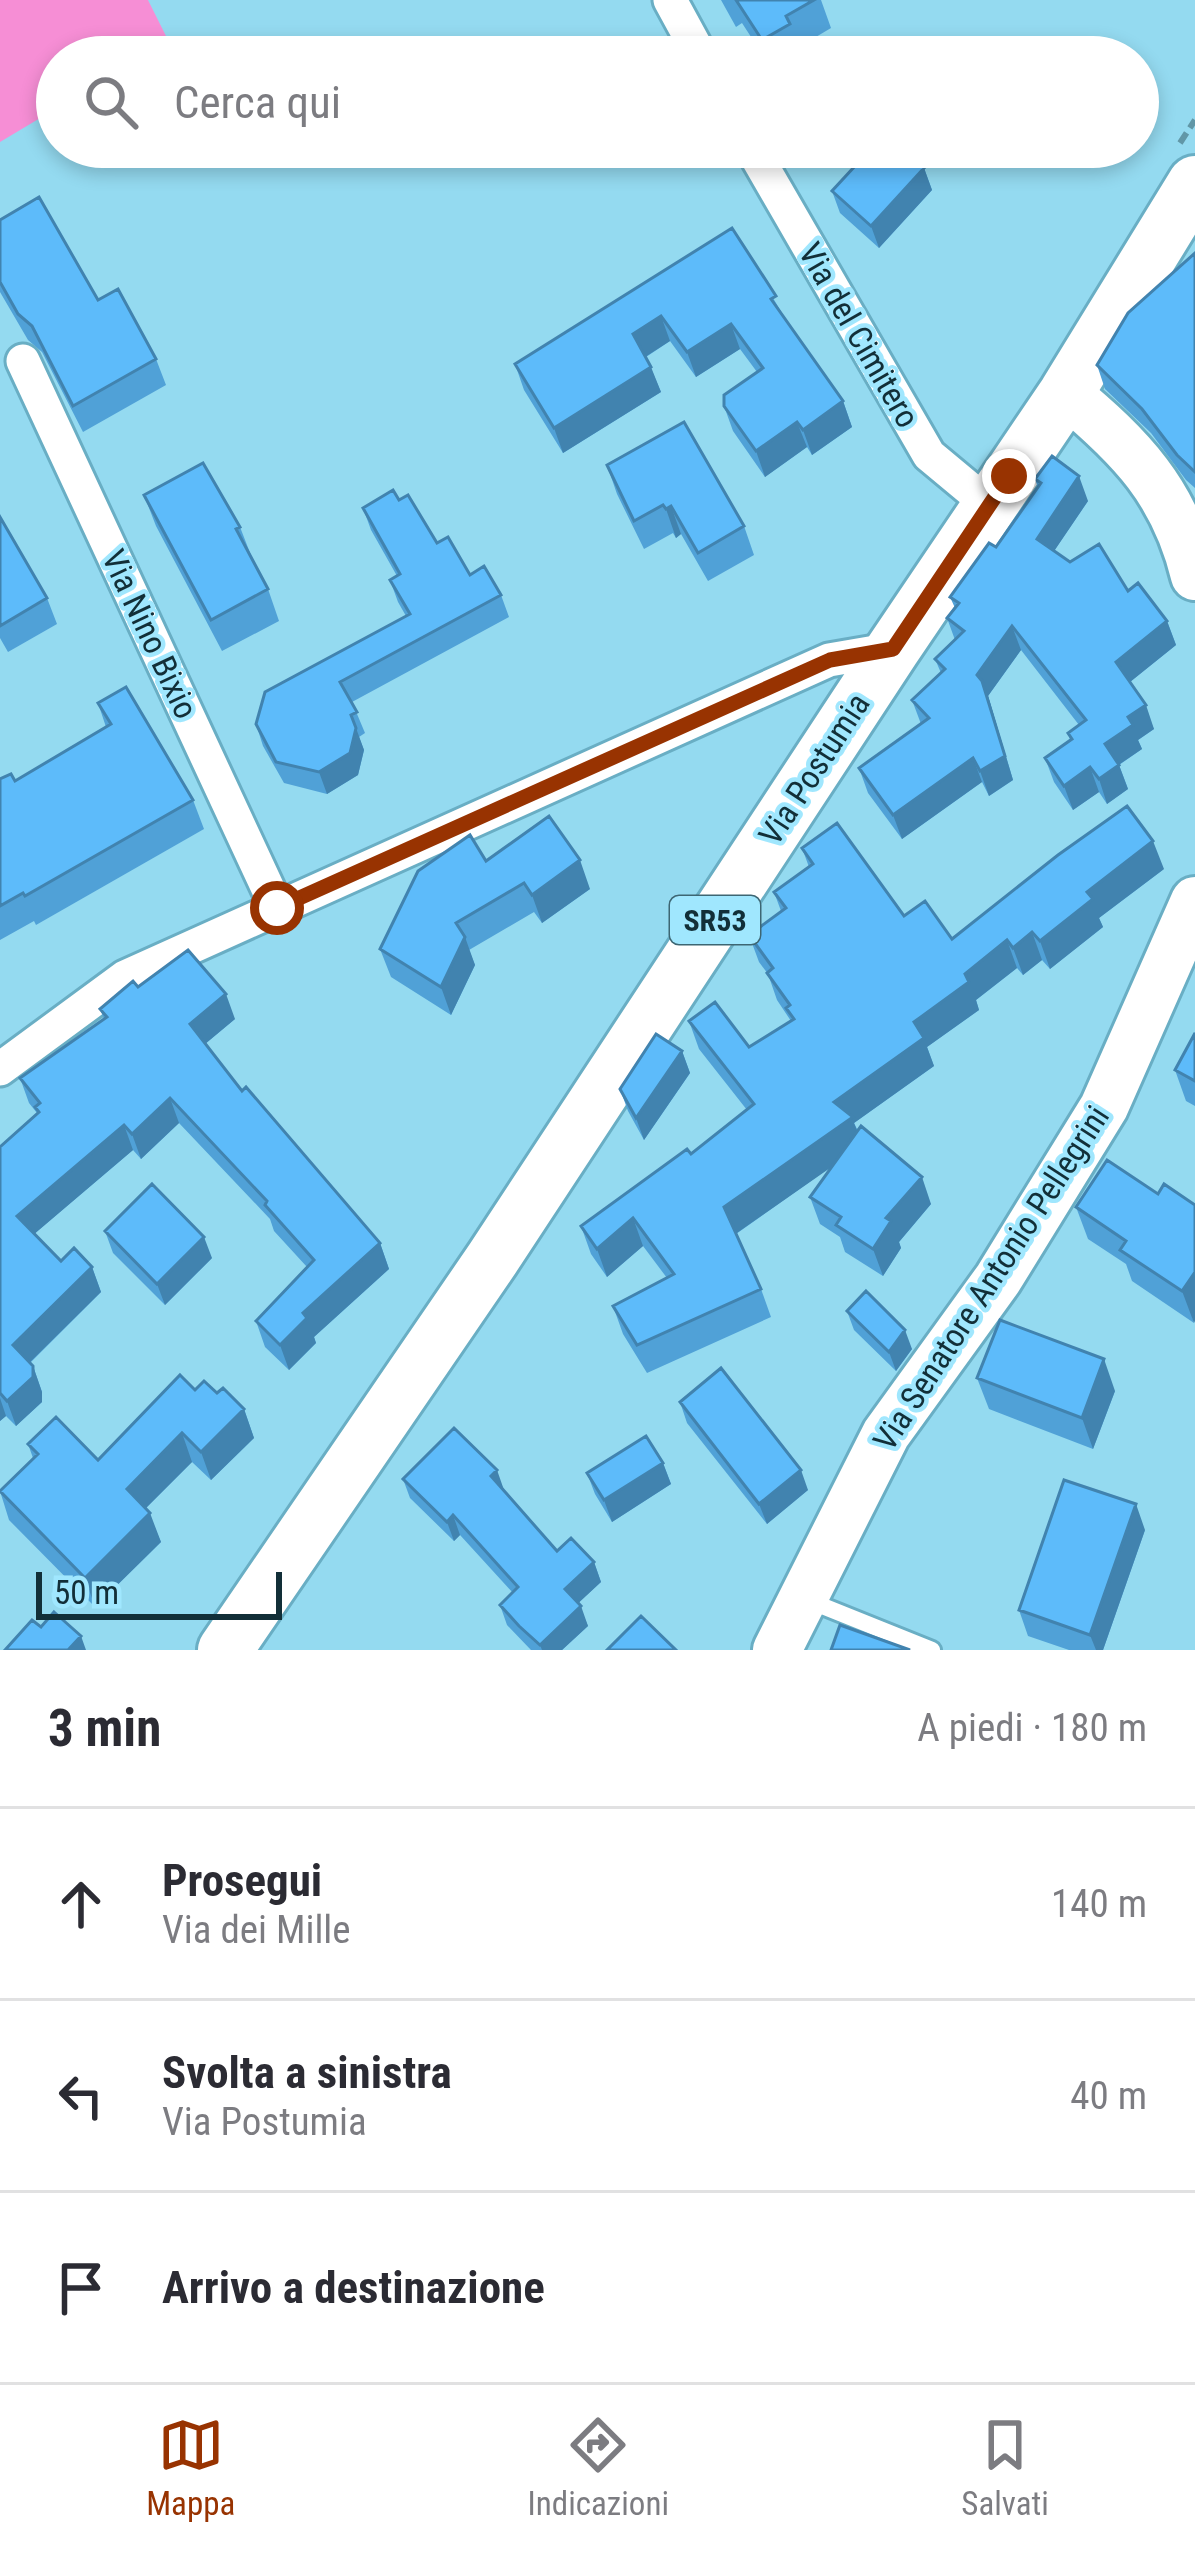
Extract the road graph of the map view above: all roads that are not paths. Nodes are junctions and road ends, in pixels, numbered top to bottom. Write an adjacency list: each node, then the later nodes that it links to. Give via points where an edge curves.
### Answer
1 (670, 0): 2 (street)
2 (690, 36)
3 (763, 168): 7 (street, Via del Cimitero, via 928,455)
4 (1195, 183): 6 (main road, Via Postumia / SR53)
5 (23, 361): 11 (street, Via Nino Bixio)
6 (1066, 392): 7 (main road, Via Postumia / SR53); 8 (street, via 1127,445 1163,493)
7 (989, 505): 9 (main road, Via Postumia / SR53)
8 (1195, 576)
9 (893, 649): 11 (street, via 830,660); 14 (main road, Via Postumia / SR53)
10 (1195, 901): 13 (street, Via Senatore Antonio Pellegrini, via 1104,1107 998,1279 886,1434)
11 (277, 908): 12 (street, via 125,977)
12 (0, 1069)
13 (803, 1598): 15 (street, Via Senatore Antonio Pellegrini); 16 (lane)
14 (225, 1650)
15 (777, 1650)
16 (932, 1650)

